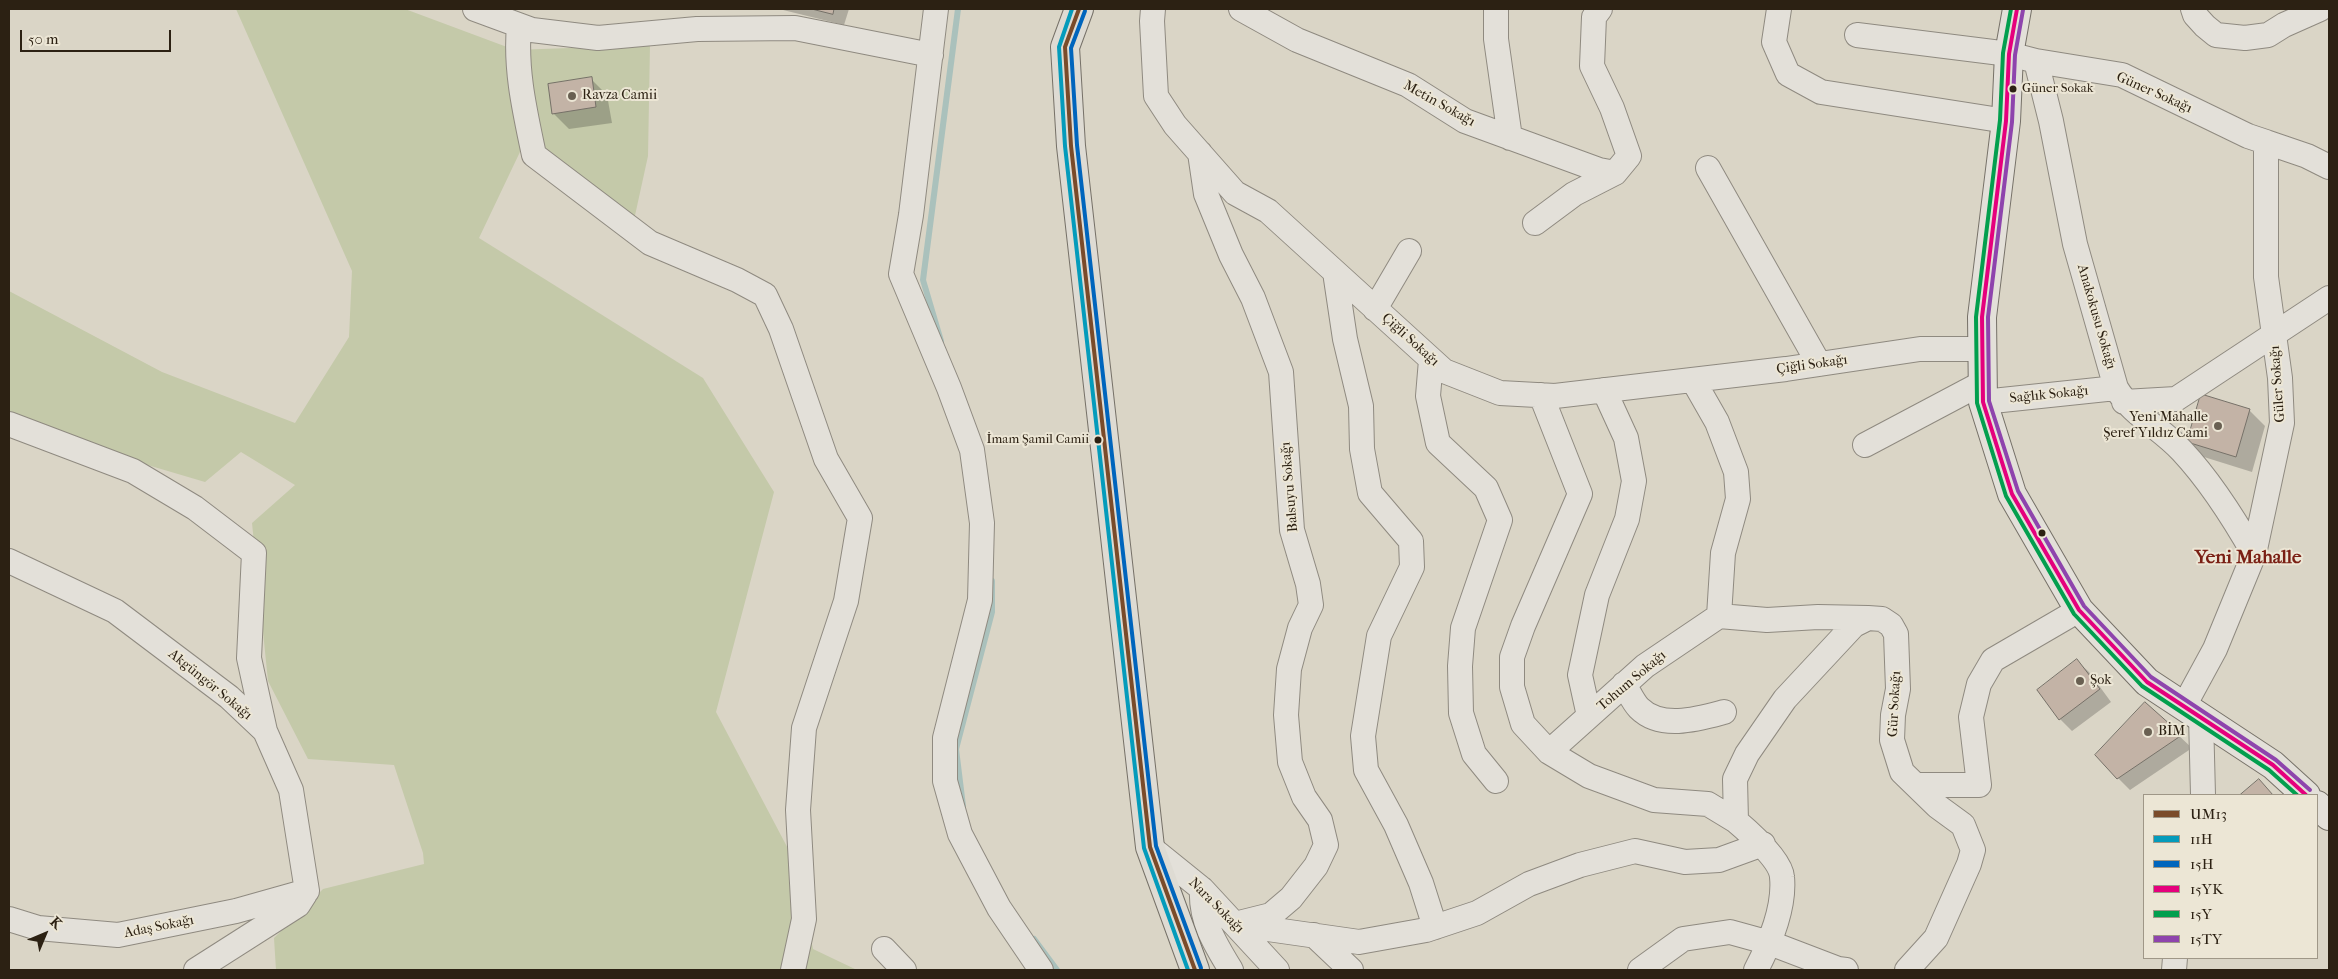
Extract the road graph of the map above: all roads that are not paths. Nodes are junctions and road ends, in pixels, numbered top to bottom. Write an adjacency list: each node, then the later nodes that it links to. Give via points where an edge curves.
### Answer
1 (476, 9): 12 (street)
2 (936, 9): 15 (street)
3 (1079, 9): 59 (main road, via 1065,47 1071,146)
4 (1153, 9): 20 (street, Çiğli Sokağı, via 1156,96 1175,125)
5 (1241, 9): 18 (street, Metin Sokağı, via 1297,40 1408,85 1465,121)
6 (1496, 9): 18 (street, via 1496,40)
7 (1600, 9): 23 (street, via 1594,17 1592,66 1612,108 1628,156)
8 (1779, 9): 17 (street, via 1774,42 1788,74 1821,92)
9 (2017, 9): 14 (street)
10 (2193, 9): 11 (street, via 2216,35 2245,38 2268,35)
11 (2320, 9)
12 (519, 26): 15 (street, via 598,38 697,29 795,28); 70 (street, via 520,83 534,155 650,243 765,295 781,329 826,459 860,518 846,601 804,728 798,810 804,919)
13 (1857, 35): 14 (street)
14 (2009, 54): 16 (street); 17 (street)
15 (931, 55): 72 (street, via 901,274 972,450 982,523 980,600 945,738 945,781 960,834 999,908)
16 (2036, 61): 19 (street, Güner Sokağı, via 2122,75); 37 (street, Anakokusu Sokağı, via 2075,244)
17 (2006, 121): 30 (street, via 1982,317)
18 (1510, 138): 23 (street, Metin Sokağı)
19 (2266, 142): 21 (street); 29 (street, Güler Sokağı, via 2266,277)
20 (1200, 153): 26 (street, Çiğli Sokağı, via 1236,193 1268,211); 63 (street, Balsuyu Sokağı, via 1206,194 1253,298 1281,372 1292,530 1311,605 1300,628 1289,669 1286,715 1290,762 1304,797 1320,820 1326,845 1316,866 1271,915)
21 (2329, 167)
22 (1708, 168): 32 (street)
23 (1615, 173): 24 (street, via 1574,194)
24 (1535, 222)
25 (1409, 250): 28 (street)
26 (1335, 272): 28 (street, Çiğli Sokağı); 64 (street, via 1345,339 1361,406 1362,449 1370,493 1411,541 1412,567 1380,636 1363,736 1366,770 1396,825 1421,883)
27 (2329, 298): 29 (street, Sağlık Sokağı)
28 (1376, 309): 31 (street, Çiğli Sokağı)
29 (2274, 336): 37 (street, Sağlık Sokağı, via 2176,399); 40 (street, Güler Sokağı, via 2282,422)
30 (1982, 349): 32 (street, Çiğli Sokağı, via 1920,349); 35 (street)
31 (1431, 360): 36 (street, Çiğli Sokağı, via 1444,371 1500,393); 51 (street, via 1428,396 1438,443 1486,488 1500,520 1463,628 1460,666 1462,713 1474,754)
32 (1819, 364): 33 (street, Çiğli Sokağı)
33 (1693, 380): 34 (street, Çiğli Sokağı); 43 (street, via 1717,422 1736,472 1738,499 1723,553)
34 (1604, 390): 36 (street, Çiğli Sokağı); 48 (street, via 1626,438 1634,481 1627,519 1598,595 1580,675)
35 (1983, 392): 37 (street, Sağlık Sokağı); 39 (street); 42 (street, via 2012,494)
36 (1541, 395): 50 (street, via 1580,494 1512,657 1512,687 1523,724)
37 (2120, 395): 40 (street, via 2181,450 2227,506)
38 (9, 424): 49 (street, via 133,471 195,508 254,553 249,658)
39 (1864, 446)
40 (2254, 554): 47 (street, Güler Sokağı, via 2214,649)
41 (9, 561): 49 (street, Akgüngör Sokağı, via 115,610 229,698)
42 (2079, 610): 47 (street, via 2147,682); 52 (street, via 1993,660 1979,684 1971,717 1979,784)
43 (1719, 616): 44 (street, Gür Sokağı, via 1767,620); 45 (street, Tohum Sokağı)
44 (1868, 618): 52 (street, Gür Sokağı, via 1882,619 1896,634 1898,689 1892,740 1902,772); 57 (street, via 1854,626 1785,699 1747,754 1735,779)
45 (1624, 684): 46 (street, via 1639,708 1653,717 1688,722); 48 (street, Tohum Sokağı)
46 (1724, 712)
47 (2192, 712): 53 (street); 54 (street, via 2273,765)
48 (1589, 716): 50 (street, Tohum Sokağı)
49 (265, 731): 61 (street, Akgüngör Sokağı, via 291,790)
50 (1550, 752): 57 (street, via 1589,776 1654,800 1708,804)
51 (1496, 780)
52 (1916, 785): 68 (street, Gür Sokağı, via 1936,806 1962,825 1973,850 1936,938)
53 (2203, 794)
54 (2305, 794)
55 (2318, 806): 56 (street)
56 (2329, 816)
57 (1736, 821): 58 (street)
58 (1763, 844): 64 (street, via 1710,861 1685,862 1635,851 1580,865 1529,884 1477,913); 66 (street, via 1783,876)
59 (1150, 847): 60 (street, Nara Sokağı); 73 (main road)
60 (1202, 889): 63 (street, Nara Sokağı); 74 (street, via 1201,907 1215,944)
61 (307, 891): 62 (street, Adaş Sokağı, via 236,912 118,935 38,928); 69 (street, via 298,905)
62 (9, 919)
63 (1234, 924): 65 (street); 75 (street, Nara Sokağı)
64 (1435, 927): 65 (street, via 1359,942)
65 (1314, 935): 76 (street)
66 (1770, 943): 77 (street, via 1730,932 1683,938); 78 (street); 79 (street)
67 (884, 949): 71 (street)
68 (1905, 969)
69 (196, 970)
70 (793, 970)
71 (904, 970)
72 (1041, 970)
73 (1195, 970)
74 (1231, 970)
75 (1277, 970)
76 (1351, 970)
77 (1640, 970)
78 (1756, 970)
79 (1846, 970)

